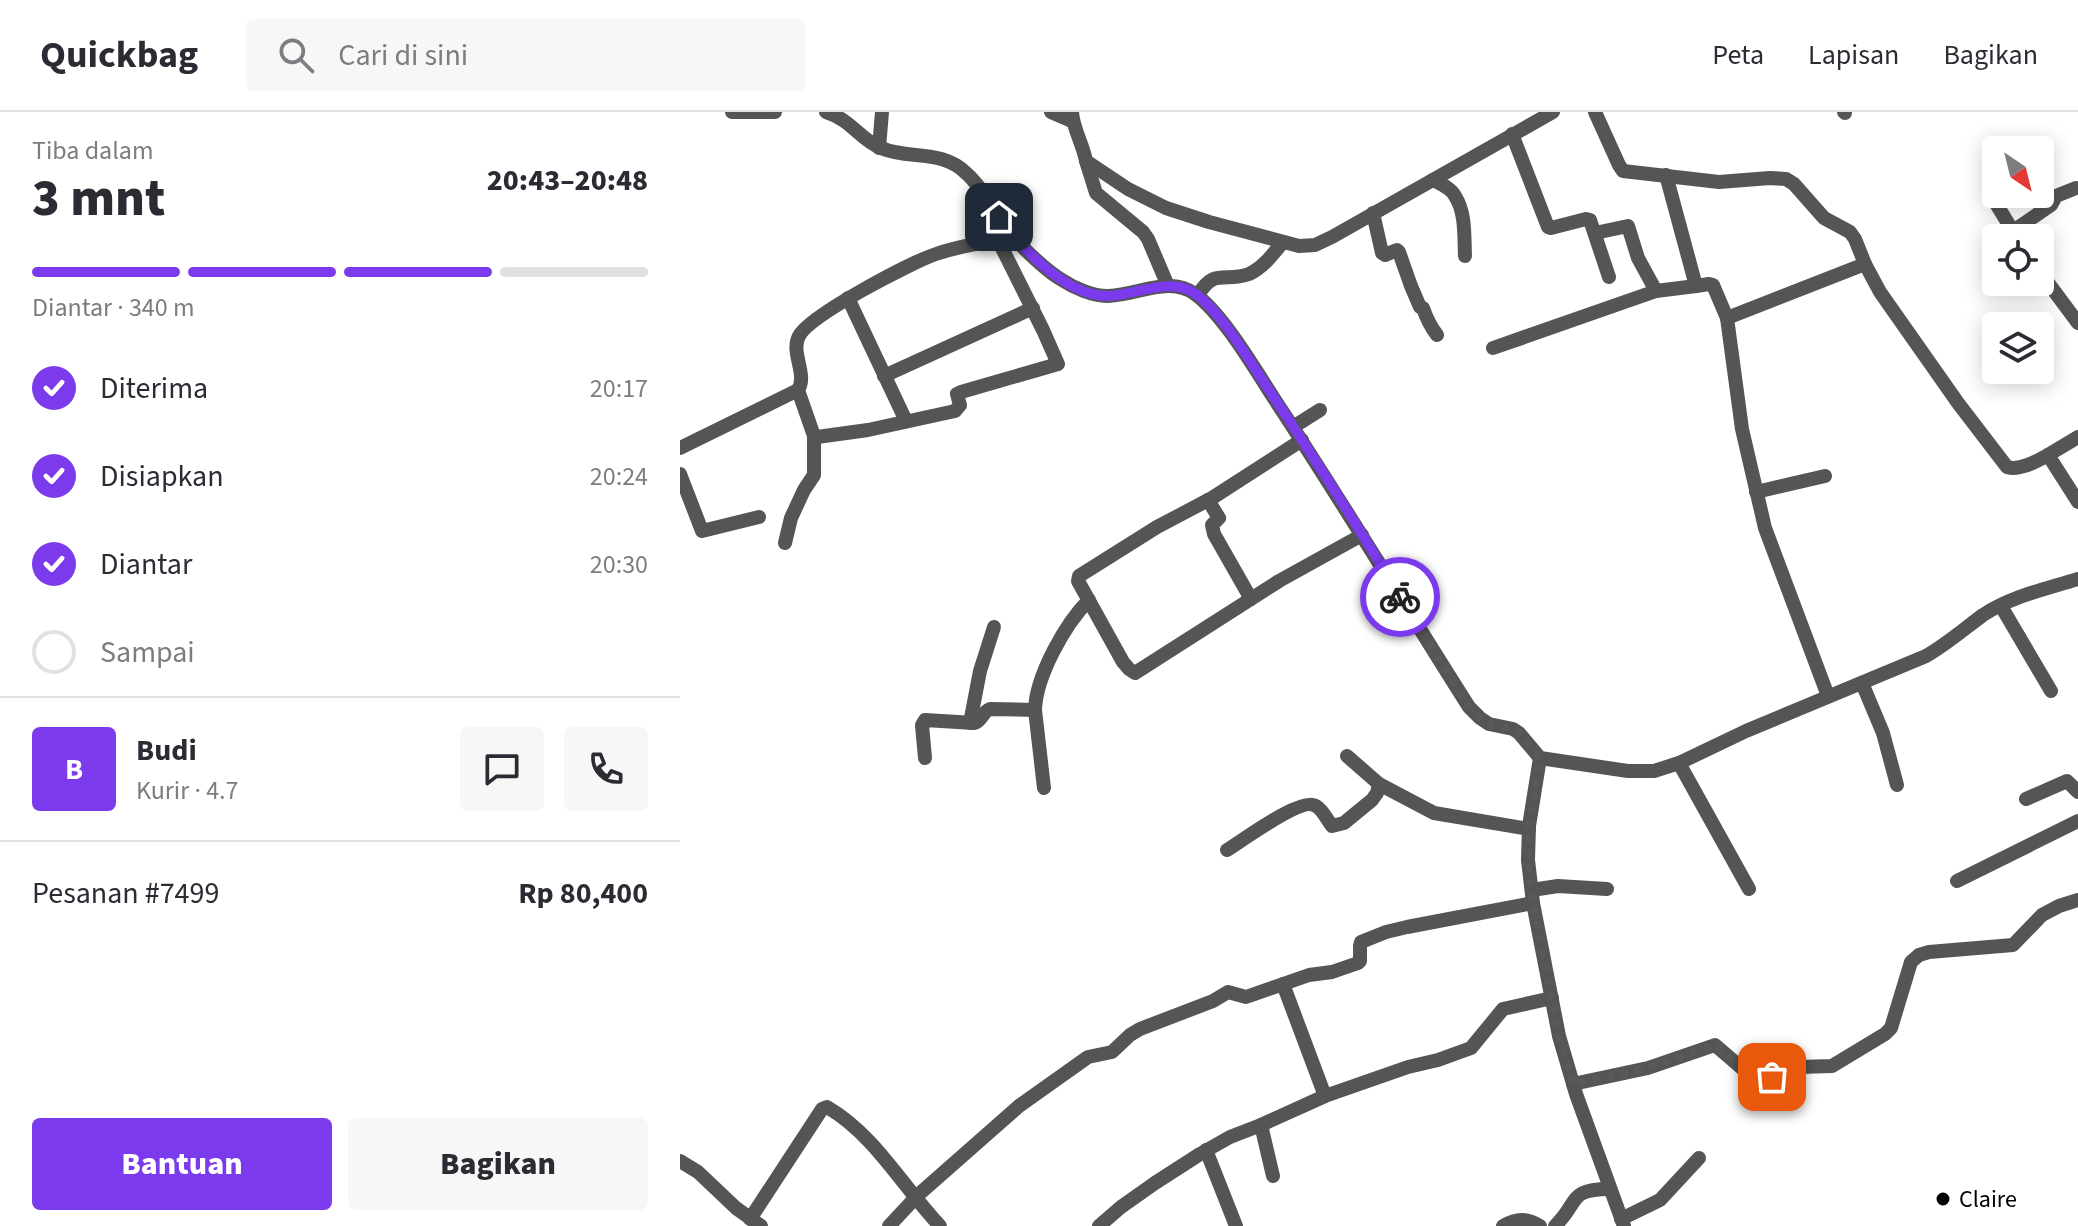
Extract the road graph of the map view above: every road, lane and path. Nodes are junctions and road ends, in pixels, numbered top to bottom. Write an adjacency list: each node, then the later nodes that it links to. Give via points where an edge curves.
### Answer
1 (732, 112): 2 (street)
2 (775, 112)
3 (826, 112): 10 (street, via 848,122)
4 (882, 112): 10 (street)
5 (1051, 112): 8 (street)
6 (1553, 112): 9 (street)
7 (1595, 112): 12 (street, via 1623,171)
8 (1072, 116): 11 (street)
9 (1512, 134): 13 (street); 17 (street, via 1548,227 1588,219)
10 (879, 148): 18 (street, via 956,164)
11 (1086, 161): 20 (street, via 1166,208); 24 (street, via 1096,193 1143,232)
12 (1666, 175): 22 (street, via 1719,182 1786,179 1824,218 1850,232); 25 (street)
13 (1433, 180): 15 (street); 21 (street, via 1456,196 1465,228)
14 (2076, 188): 16 (street, via 2056,196)
15 (1373, 213): 20 (street, via 1315,245); 33 (street, via 1382,253 1398,251)
16 (2028, 224)
17 (1595, 233): 23 (street); 26 (street, via 1628,226)
18 (1015, 238): 19 (street); 24 (street, via 1062,280 1093,294)
19 (998, 240): 29 (street, via 938,253); 30 (street)
20 (1282, 243): 28 (street, via 1251,273 1214,279)
21 (1465, 256)
22 (1865, 264): 31 (street); 44 (street, via 2007,467 2018,468)
23 (1609, 277)
24 (1168, 286): 28 (street)
25 (1696, 286): 26 (street); 31 (street, via 1713,285)
26 (1656, 291): 34 (street)
27 (2054, 291): 32 (street)
28 (1198, 295): 39 (street)
29 (848, 298): 35 (street); 36 (street, via 799,335)
30 (1033, 308): 35 (street); 38 (street, via 1058,364 961,392 955,411)
31 (1727, 318): 47 (street)
32 (2078, 323)
33 (1437, 335)
34 (1493, 348)
35 (884, 376): 38 (street)
36 (798, 390): 40 (street); 43 (street)
37 (1320, 410): 39 (street)
38 (906, 421): 40 (street)
39 (1293, 427): 42 (street)
40 (814, 436): 52 (street, via 814,475 791,518)
41 (2078, 437): 44 (street)
42 (1302, 440): 48 (street); 51 (street)
43 (680, 448)
44 (2048, 455): 49 (street)
45 (680, 474): 50 (street, via 702,531)
46 (1825, 476): 47 (street)
47 (1756, 492): 60 (street)
48 (1208, 500): 54 (street, via 1219,518 1212,525 1214,534); 55 (street, via 1079,576)
49 (2078, 502)
50 (759, 517)
51 (1362, 535): 54 (street); 65 (street, via 1469,707 1489,724 1519,733)
52 (785, 543)
53 (2078, 579): 56 (street)
54 (1251, 599): 55 (street, via 1135,673 1123,662)
55 (1089, 600): 61 (street, via 1063,634 1044,673)
56 (2001, 606): 58 (street, via 1926,656); 59 (street)
57 (994, 627): 62 (street)
58 (1862, 683): 60 (street); 68 (street)
59 (2051, 691)
60 (1828, 696): 66 (street)
61 (1035, 710): 62 (street, via 990,709 977,723); 69 (street)
62 (970, 723): 64 (street, via 923,722)
63 (1347, 756): 67 (street)
64 (925, 758)
65 (1540, 758): 66 (street, via 1628,771 1654,771); 73 (street)
66 (1679, 763): 77 (street)
67 (1379, 784): 73 (street, via 1434,813); 74 (street, via 1375,797 1344,823 1332,826 1311,804 1288,811)
68 (1897, 785)
69 (1044, 788)
70 (2078, 792): 71 (street, via 2067,781)
71 (2026, 799)
72 (2078, 821): 75 (street)
73 (1529, 827): 78 (street)
74 (1227, 850)
75 (1957, 881)
76 (1607, 889): 78 (street, via 1558,886)
77 (1749, 889)
78 (1532, 896): 80 (street, via 1386,932 1361,942 1359,962); 81 (street)
79 (2078, 900): 82 (street, via 2042,915 2013,945 1919,955 1909,967 1894,1022 1885,1034 1832,1066 1758,1075 1715,1045 1648,1068)
80 (1283, 984): 83 (street); 90 (street, via 1246,997 1228,992 1140,1029 1112,1052 1088,1057 1001,1120)
81 (1552, 998): 82 (street); 83 (street, via 1503,1009 1471,1048)
82 (1573, 1084): 89 (street)
83 (1325, 1096): 84 (street)
84 (1261, 1125): 85 (street); 88 (street)
85 (1206, 1150): 95 (street); 96 (street)
86 (1699, 1158): 92 (street, via 1660,1200)
87 (680, 1161): 91 (street)
88 (1273, 1176)
89 (1610, 1189): 92 (street); 99 (street, via 1582,1192)
90 (915, 1199): 91 (street, via 884,1157 827,1107); 93 (street); 94 (street)
91 (756, 1222)
92 (1622, 1222)
93 (889, 1226)
94 (940, 1226)
95 (1099, 1226)
96 (1236, 1226)
97 (1503, 1226): 98 (street, via 1523,1219)
98 (1540, 1226)
99 (1555, 1226)

